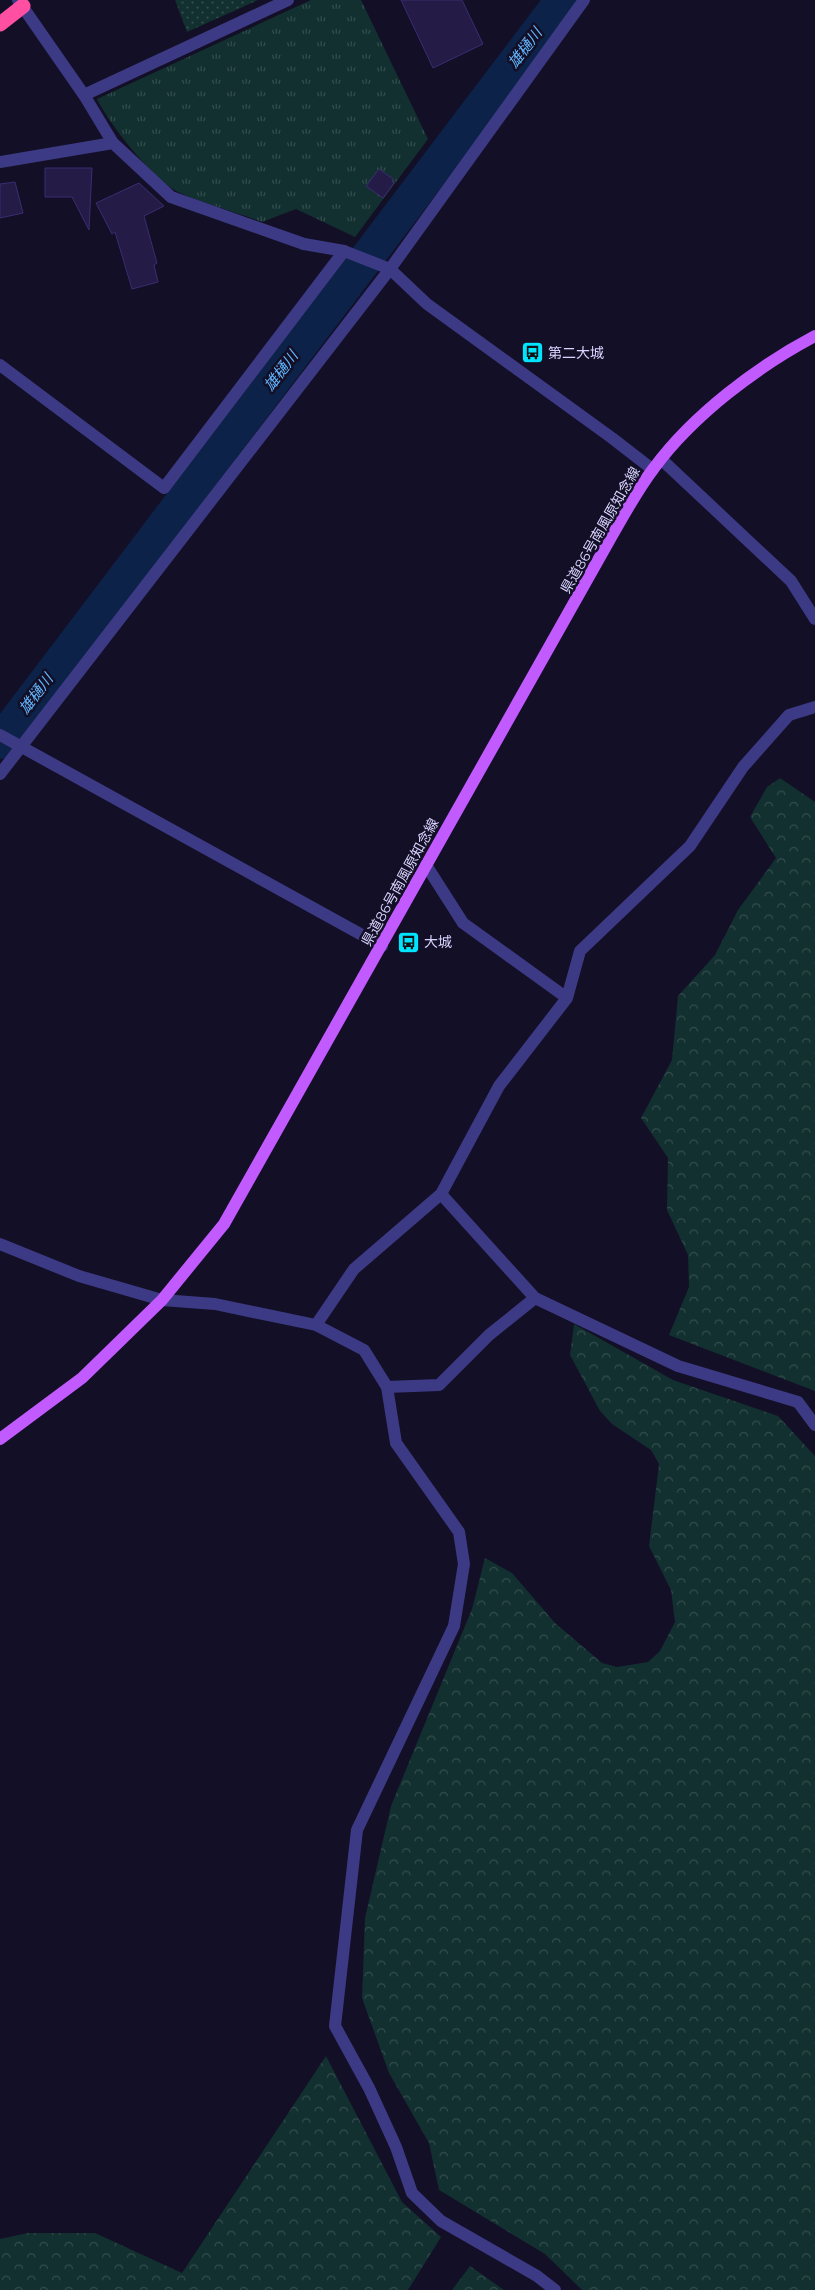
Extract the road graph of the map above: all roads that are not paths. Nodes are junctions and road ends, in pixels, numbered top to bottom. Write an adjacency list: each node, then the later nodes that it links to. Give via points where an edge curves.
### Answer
1 (288, 0): 5 (street)
2 (584, 0): 9 (street)
3 (20, 3): 4 (highway); 5 (street)
4 (0, 24)
5 (84, 95): 6 (street)
6 (114, 143): 7 (street); 8 (street, via 171,197 304,244)
7 (0, 162)
8 (348, 252): 9 (street); 11 (street, via 164,488)
9 (385, 267): 13 (street, via 427,304); 17 (street)
10 (815, 336): 12 (main road, 県道86号南風原知念線, via 749,376)
11 (0, 365)
12 (661, 458): 13 (main road, 県道86号南風原知念線); 14 (street, via 791,580)
13 (652, 469): 19 (main road, 県道86号南風原知念線)
14 (815, 619)
15 (815, 707): 21 (street, via 789,715 743,767 690,846 580,951)
16 (0, 736): 17 (street)
17 (17, 744): 18 (street); 20 (street)
18 (0, 774)
19 (426, 865): 20 (main road, 県道86号南風原知念線); 21 (street, via 463,923)
20 (382, 946): 25 (main road, 県道86号南風原知念線, via 224,1224)
21 (567, 998): 22 (street, via 499,1086)
22 (441, 1194): 24 (street); 26 (street, via 354,1269)
23 (0, 1244): 25 (street, via 79,1276)
24 (535, 1298): 27 (street, via 489,1335 439,1385); 28 (street, via 678,1366 798,1402)
25 (162, 1300): 26 (street, via 215,1304); 29 (main road, 県道86号南風原知念線, via 82,1378)
26 (316, 1325): 27 (street, via 364,1350)
27 (386, 1387): 30 (street, via 396,1443 458,1532 464,1564 454,1626 358,1830 335,2026 369,2088 396,2147 412,2193 441,2221)
28 (815, 1425)
29 (0, 1438)
30 (555, 2290)

